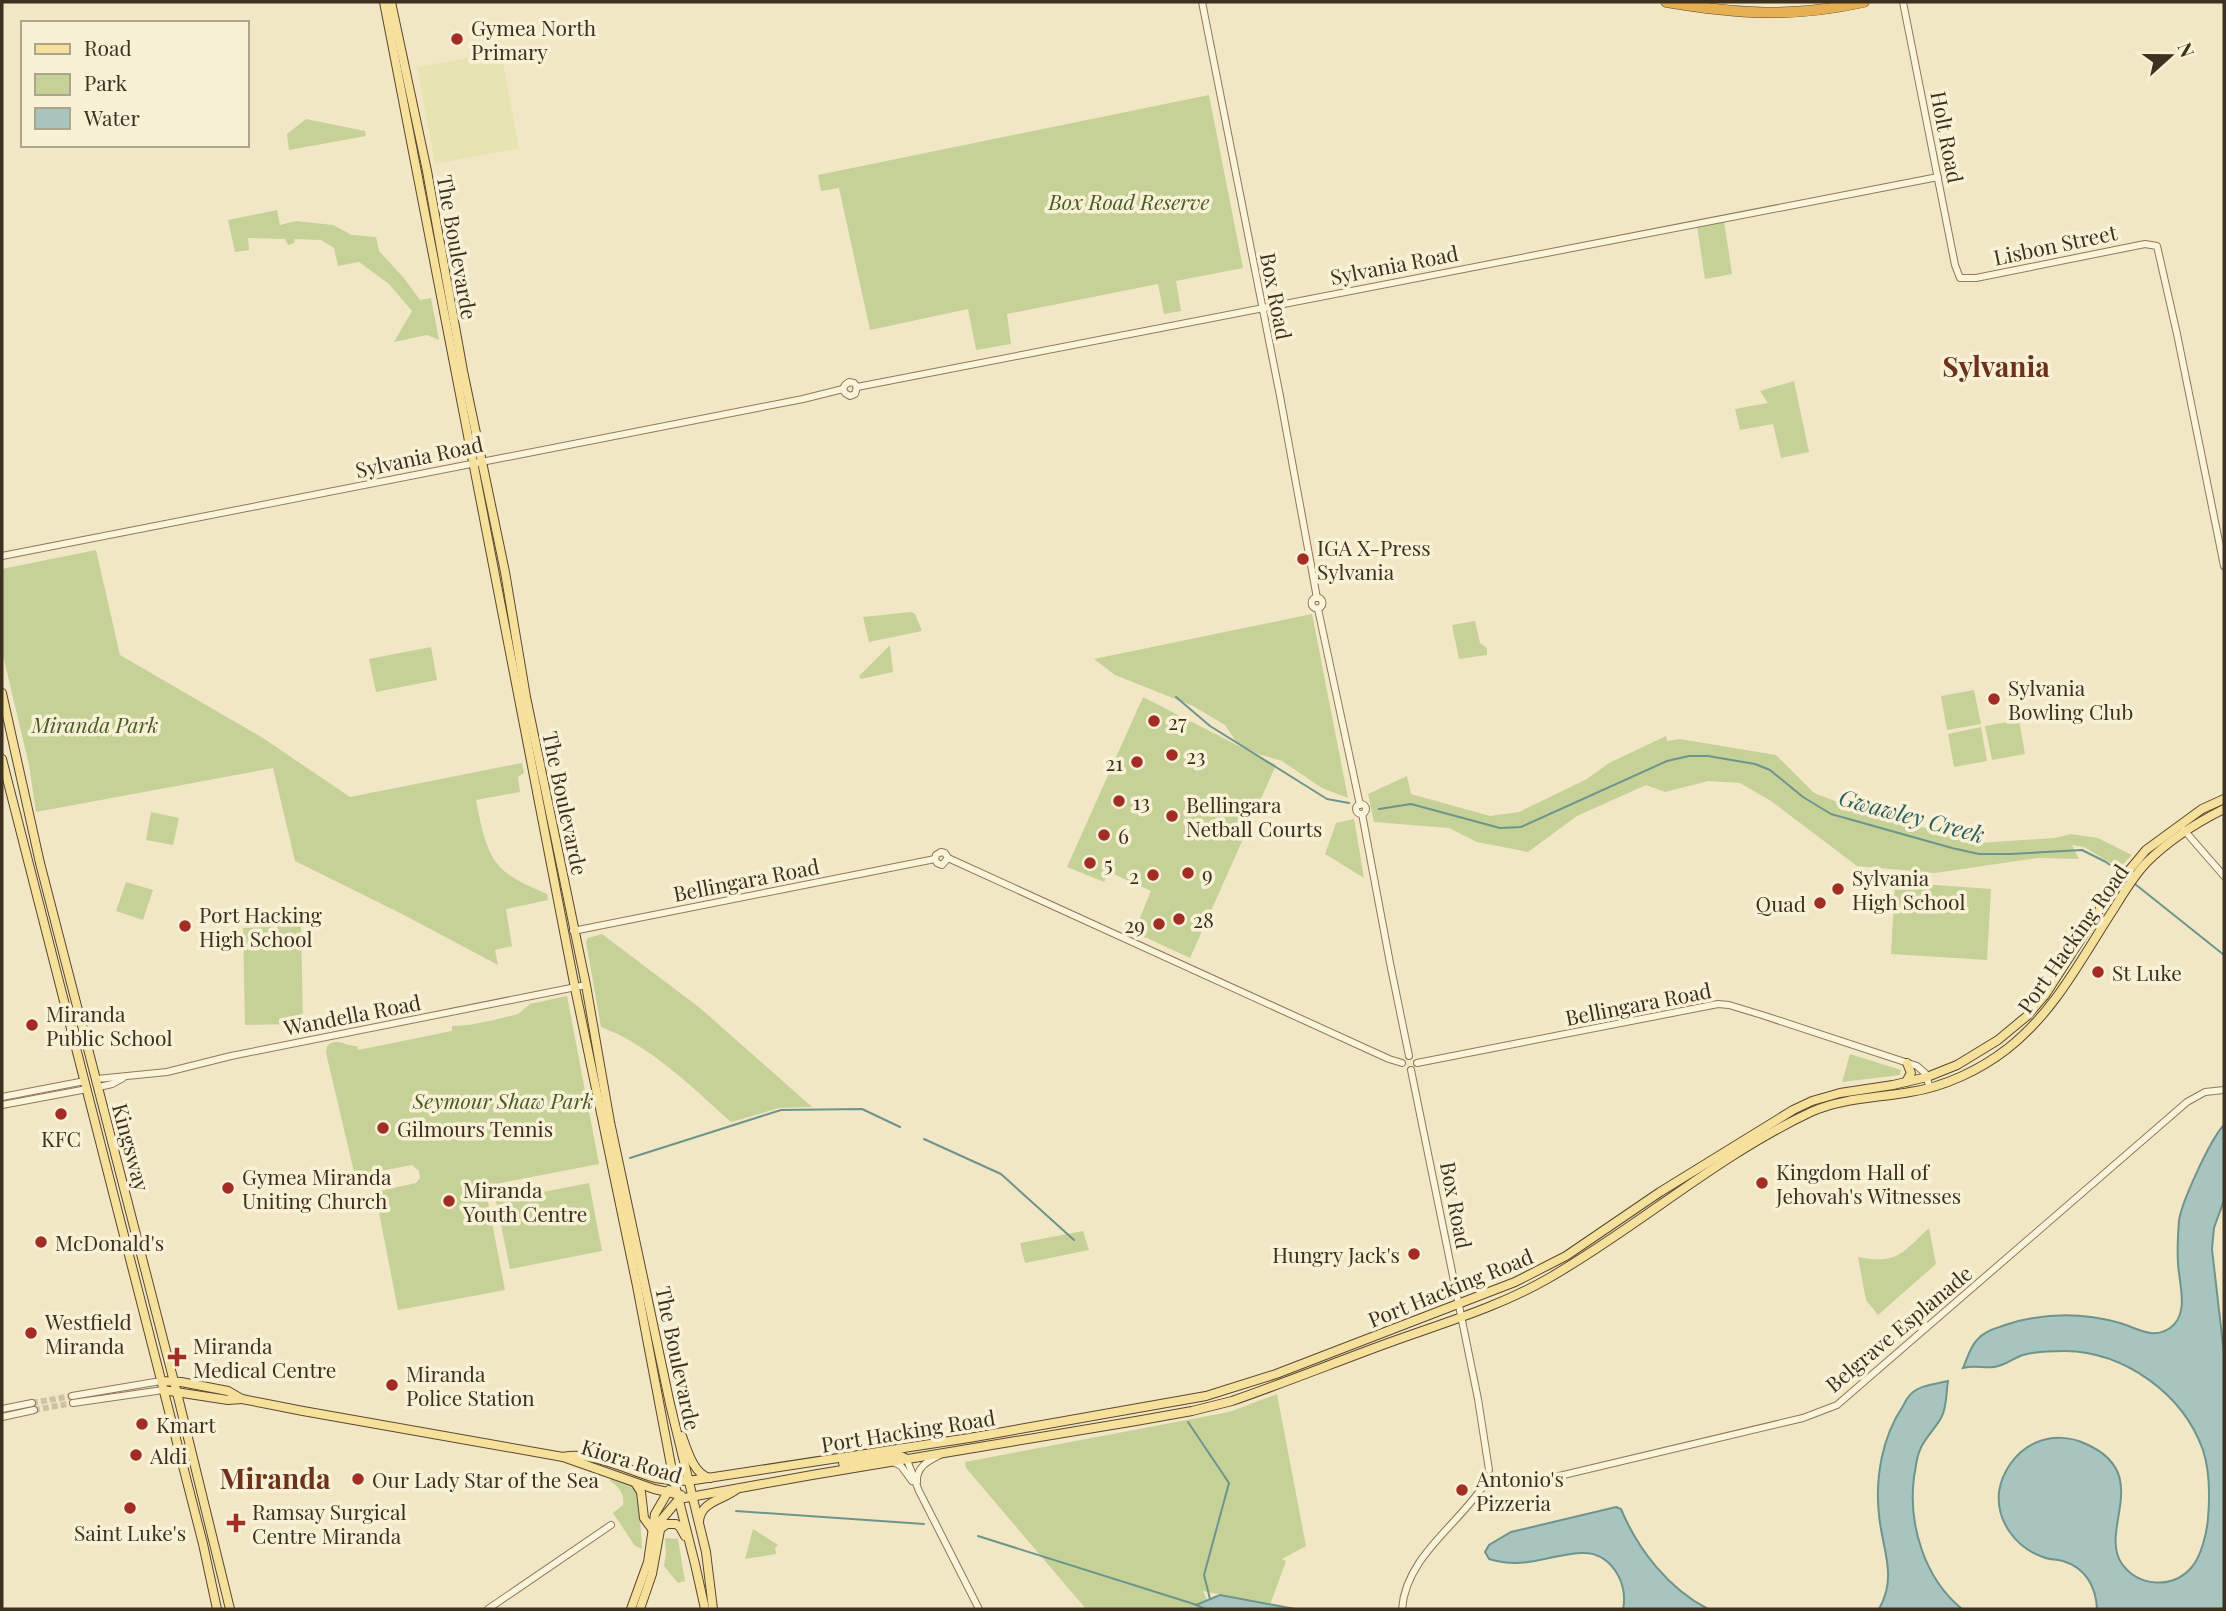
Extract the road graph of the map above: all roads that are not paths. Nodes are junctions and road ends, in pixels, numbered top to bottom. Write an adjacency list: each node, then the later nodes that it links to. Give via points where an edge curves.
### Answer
1 (384, 2): 10 (main road, The Boulevarde)
2 (391, 2): 10 (main road, The Boulevarde, via 427,171)
3 (1202, 2): 9 (street, Box Road)
4 (1666, 2): 5 (highway, via 1743,13 1801,13)
5 (1864, 2)
6 (1903, 2): 7 (street, Holt Road)
7 (1938, 177): 8 (street, Holt Road); 9 (street, Sylvania Road)
8 (1960, 278): 12 (street, Lisbon Street, via 2145,244 2157,246)
9 (1262, 307): 10 (street, Sylvania Road, via 857,387 850,396 844,389); 25 (street, Box Road, via 1317,598 1322,603 1318,609 1360,805 1366,808 1362,814)
10 (477, 462): 11 (street, Sylvania Road); 21 (main road, The Boulevarde, via 510,598); 22 (main road, The Boulevarde)
11 (2, 556)
12 (2224, 566)
13 (2, 693): 18 (main road, Kingsway)
14 (2, 759): 19 (main road, Kingsway)
15 (2224, 799): 17 (main road, Port Hacking Road, via 2202,809)
16 (2224, 809): 17 (main road, Port Hacking Road)
17 (2182, 827): 20 (street); 30 (main road, Port Hacking Road, via 2146,849 2117,883 2027,1016 1976,1055); 34 (main road, Port Hacking Road, via 2140,869 2073,974 2027,1032 1983,1063)
18 (40, 863): 19 (main road); 32 (main road, Kingsway)
19 (29, 866): 33 (main road, Kingsway)
20 (2224, 877)
21 (575, 931): 22 (street, Bellingara Road); 23 (main road, The Boulevarde); 26 (street, Bellingara Road, via 935,859 941,852)
22 (564, 933): 24 (main road, The Boulevarde)
23 (586, 985): 24 (street, Wandella Road); 45 (main road, The Boulevarde)
24 (575, 988): 32 (street, Wandella Road); 56 (main road, The Boulevarde)
25 (1409, 1056): 26 (street); 27 (street)
26 (1402, 1062): 29 (street, via 1405,1069)
27 (1417, 1063): 28 (street, Bellingara Road, via 1718,1004); 29 (street)
28 (1907, 1063): 30 (street, Bellingara Road); 31 (main road, via 1911,1073)
29 (1412, 1070): 38 (street, Box Road)
30 (1927, 1077): 31 (main road, Port Hacking Road); 34 (street)
31 (1906, 1082): 38 (main road, Port Hacking Road, via 1840,1093 1793,1110 1566,1256)
32 (98, 1083): 33 (main road, Wandella Road); 41 (main road, Kingsway)
33 (86, 1085): 36 (street, Wandella Road); 37 (street, Wandella Road); 40 (main road, Kingsway)
34 (1930, 1088): 39 (main road, Port Hacking Road, via 1836,1103 1801,1117 1550,1278)
35 (2224, 1090): 55 (street, Belgrave Esplanade, via 2205,1092 2187,1102 1827,1410 1534,1482)
36 (2, 1097)
37 (2, 1105)
38 (1459, 1306): 39 (street, Box Road); 52 (main road, Port Hacking Road, via 1206,1396)
39 (1461, 1317): 48 (main road, Port Hacking Road, via 1218,1404); 53 (street, Box Road)
40 (161, 1381): 41 (main road, Kiora Road); 42 (main road, Kingsway); 42 (street, Kiora Road, via 73,1400)
41 (174, 1381): 43 (main road, Kingsway); 44 (main road, Kiora Road, via 228,1391)
42 (163, 1391): 43 (main road, Kiora Road); 69 (main road, Kingsway)
43 (177, 1392): 44 (main road, Kiora Road); 68 (main road, Kingsway)
44 (242, 1399): 49 (main road, Kiora Road)
45 (669, 1400): 54 (main road, via 698,1471); 57 (main road, The Boulevarde)
46 (2, 1409): 47 (street, via 33,1406)
47 (2, 1417)
48 (944, 1454): 50 (main road, Port Hacking Road); 61 (street, via 921,1468)
49 (563, 1457): 56 (main road, Kiora Road, via 576,1455); 58 (main road, Kiora Road)
50 (907, 1460): 51 (main road, Port Hacking Road); 52 (main road, via 901,1456); 61 (street)
51 (893, 1462): 60 (main road, Port Hacking Road); 61 (street)
52 (798, 1466): 54 (main road, Port Hacking Road)
53 (1489, 1470): 55 (street); 59 (street, via 1483,1475)
54 (710, 1478): 57 (main road, Port Hacking Road)
55 (1495, 1479): 59 (street)
56 (674, 1481): 57 (main road, Port Hacking Road); 62 (main road, The Boulevarde)
57 (688, 1481): 63 (main road, The Boulevarde)
58 (634, 1482): 62 (main road, Kiora Road); 66 (main road, via 640,1488 644,1518)
59 (1486, 1482): 78 (street, via 1411,1575)
60 (737, 1489): 63 (main road, Port Hacking Road); 65 (main road, via 703,1509)
61 (919, 1491): 77 (street)
62 (675, 1495): 63 (main road, Kiora Road); 66 (main road); 67 (main road, The Boulevarde)
63 (691, 1496): 65 (main road, The Boulevarde)
64 (611, 1525): 72 (street)
65 (699, 1525): 76 (main road, The Boulevarde)
66 (656, 1529): 67 (main road, via 676,1524); 73 (main road); 74 (main road, via 652,1574)
67 (691, 1544): 75 (main road, The Boulevarde)
68 (217, 1550): 69 (main road); 71 (main road, Kingsway)
69 (205, 1552): 70 (main road, Kingsway)
70 (217, 1609)
71 (230, 1609)
72 (488, 1609)
73 (631, 1609)
74 (640, 1609)
75 (705, 1609)
76 (713, 1609)
77 (979, 1609)
78 (1402, 1609)

